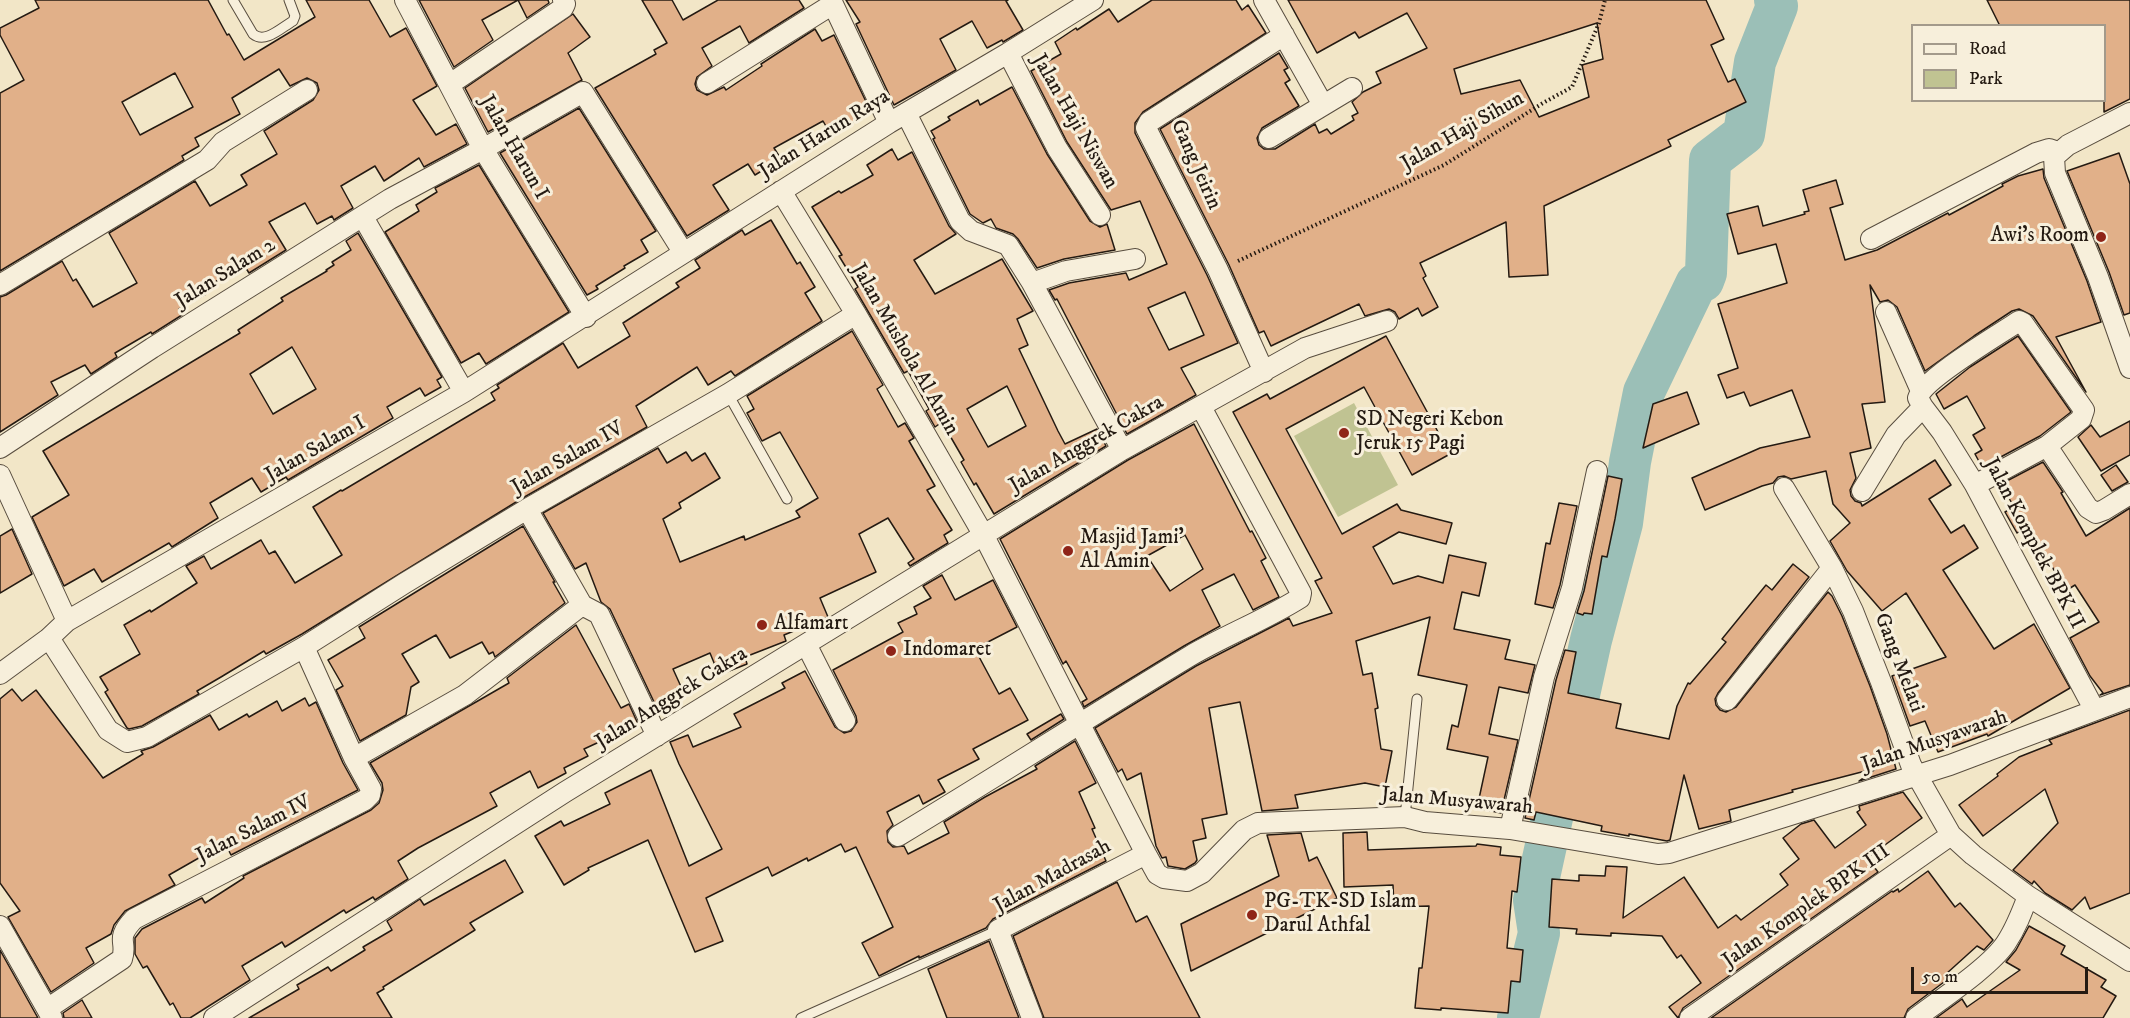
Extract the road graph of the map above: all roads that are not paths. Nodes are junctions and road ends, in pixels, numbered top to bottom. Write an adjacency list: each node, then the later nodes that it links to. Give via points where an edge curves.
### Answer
1 (233, 0): 2 (lane, via 253,34 264,39 293,21)
2 (289, 0)
3 (405, 0): 11 (street, Jalan Harun I)
4 (563, 0): 11 (street, via 563,8)
5 (1093, 0): 9 (street, Jalan Harun Raya)
6 (1264, 0): 8 (street)
7 (832, 2): 10 (street); 17 (street)
8 (1284, 35): 14 (street); 34 (street, Gang Jeirin, via 1149,122 1146,128)
9 (1008, 54): 15 (street, Jalan Harun Raya); 22 (street, Jalan Haji Niswan, via 1057,148)
10 (707, 83)
11 (450, 84): 19 (street, Jalan Harun I)
12 (1352, 88): 14 (street)
13 (307, 90): 28 (street, via 223,142 207,160)
14 (1323, 105): 18 (street)
15 (906, 113): 17 (street, Jalan Harun Raya); 27 (street, via 960,221 971,231 1008,245)
16 (2130, 113): 20 (street)
17 (889, 123): 21 (street, Jalan Harun Raya)
18 (1269, 138)
19 (483, 149): 23 (street, Jalan Salam 2); 25 (street, Jalan Salam 2, via 583,92); 31 (street, Jalan Harun I)
20 (2058, 152): 24 (street, via 2049,149 2036,153); 33 (street, via 2054,157 2055,173)
21 (781, 191): 25 (street, Jalan Harun Raya); 30 (street, Jalan Mushola Al Amin)
22 (1100, 215)
23 (363, 217): 35 (street); 40 (street, Jalan Salam 2)
24 (1871, 239)
25 (683, 252): 31 (street, Jalan Harun Raya)
26 (1135, 259): 27 (street, via 1066,271)
27 (1032, 283): 41 (street)
28 (0, 285)
29 (1886, 312): 37 (street, Jalan Komplek BPK II)
30 (856, 314): 36 (street, Jalan Salam IV); 50 (street, Jalan Mushola Al Amin)
31 (586, 316): 35 (street, Jalan Salam I)
32 (1387, 321): 34 (street, Jalan Anggrek Cakra, via 1305,348)
33 (2130, 368)
34 (1264, 372): 38 (street, Jalan Anggrek Cakra)
35 (464, 392): 53 (street, Jalan Salam I)
36 (728, 394): 48 (lane); 49 (street, Jalan Salam IV)
37 (1922, 399): 39 (street, via 1960,359 2023,322 2084,410 2081,419); 44 (street, Jalan Komplek BPK II); 46 (street)
38 (1201, 407): 41 (street, Jalan Anggrek Cakra); 63 (street, via 1301,593 1300,598 1193,654)
39 (2047, 446): 44 (street); 47 (street, via 2092,511 2104,510)
40 (0, 448)
41 (1122, 450): 50 (street, Jalan Anggrek Cakra)
42 (1597, 471): 68 (street, via 1572,588 1544,677)
43 (0, 475): 53 (street)
44 (1975, 485): 61 (street, Jalan Komplek BPK II)
45 (1784, 488): 51 (street, Gang Melati)
46 (1862, 491)
47 (2130, 494)
48 (787, 499)
49 (527, 509): 52 (street); 56 (street, Jalan Salam IV)
50 (984, 534): 55 (street, Jalan Anggrek Cakra); 63 (street, Jalan Musyawarah)
51 (1832, 568): 60 (street); 66 (street, Gang Melati, via 1853,610)
52 (582, 605): 64 (street, via 599,614); 65 (street, via 465,695)
53 (67, 621): 54 (street, Jalan Salam I)
54 (49, 638): 56 (street, Jalan Salam IV, via 108,730 127,742 147,737); 57 (street, Jalan Salam I)
55 (806, 644): 62 (street); 64 (street, Jalan Anggrek Cakra)
56 (304, 647): 65 (street, Jalan Salam IV)
57 (0, 674)
58 (2130, 697): 61 (street, Jalan Musyawarah)
59 (1417, 699): 67 (lane)
60 (1726, 700)
61 (2094, 709): 66 (street, Jalan Musyawarah)
62 (844, 721)
63 (1080, 723): 70 (street); 71 (street, Jalan Musyawarah)
64 (657, 736): 77 (street, Jalan Anggrek Cakra)
65 (354, 758): 76 (street, Jalan Salam IV, via 372,789 365,800 134,919 121,939 122,959)
66 (1917, 776): 68 (street, Jalan Musyawarah, via 1669,853); 69 (street, Gang Melati)
67 (1405, 817): 68 (street, Jalan Musyawarah); 71 (street, Jalan Musyawarah, via 1258,823 1244,830 1202,873 1187,881 1157,874)
68 (1511, 829)
69 (1951, 835): 72 (street, Gang Melati); 80 (street, Jalan Komplek BPK III)
70 (897, 836)
71 (1146, 854): 74 (street, Jalan Madrasah)
72 (2028, 896): 75 (street, Gang Melati); 81 (street, via 2006,944)
73 (0, 926): 76 (street)
74 (998, 930): 78 (lane); 79 (street, Jalan Madrasah)
75 (2130, 961)
76 (50, 1014)
77 (214, 1018)
78 (801, 1018)
79 (1032, 1018)
80 (1690, 1018)
81 (1917, 1018)

